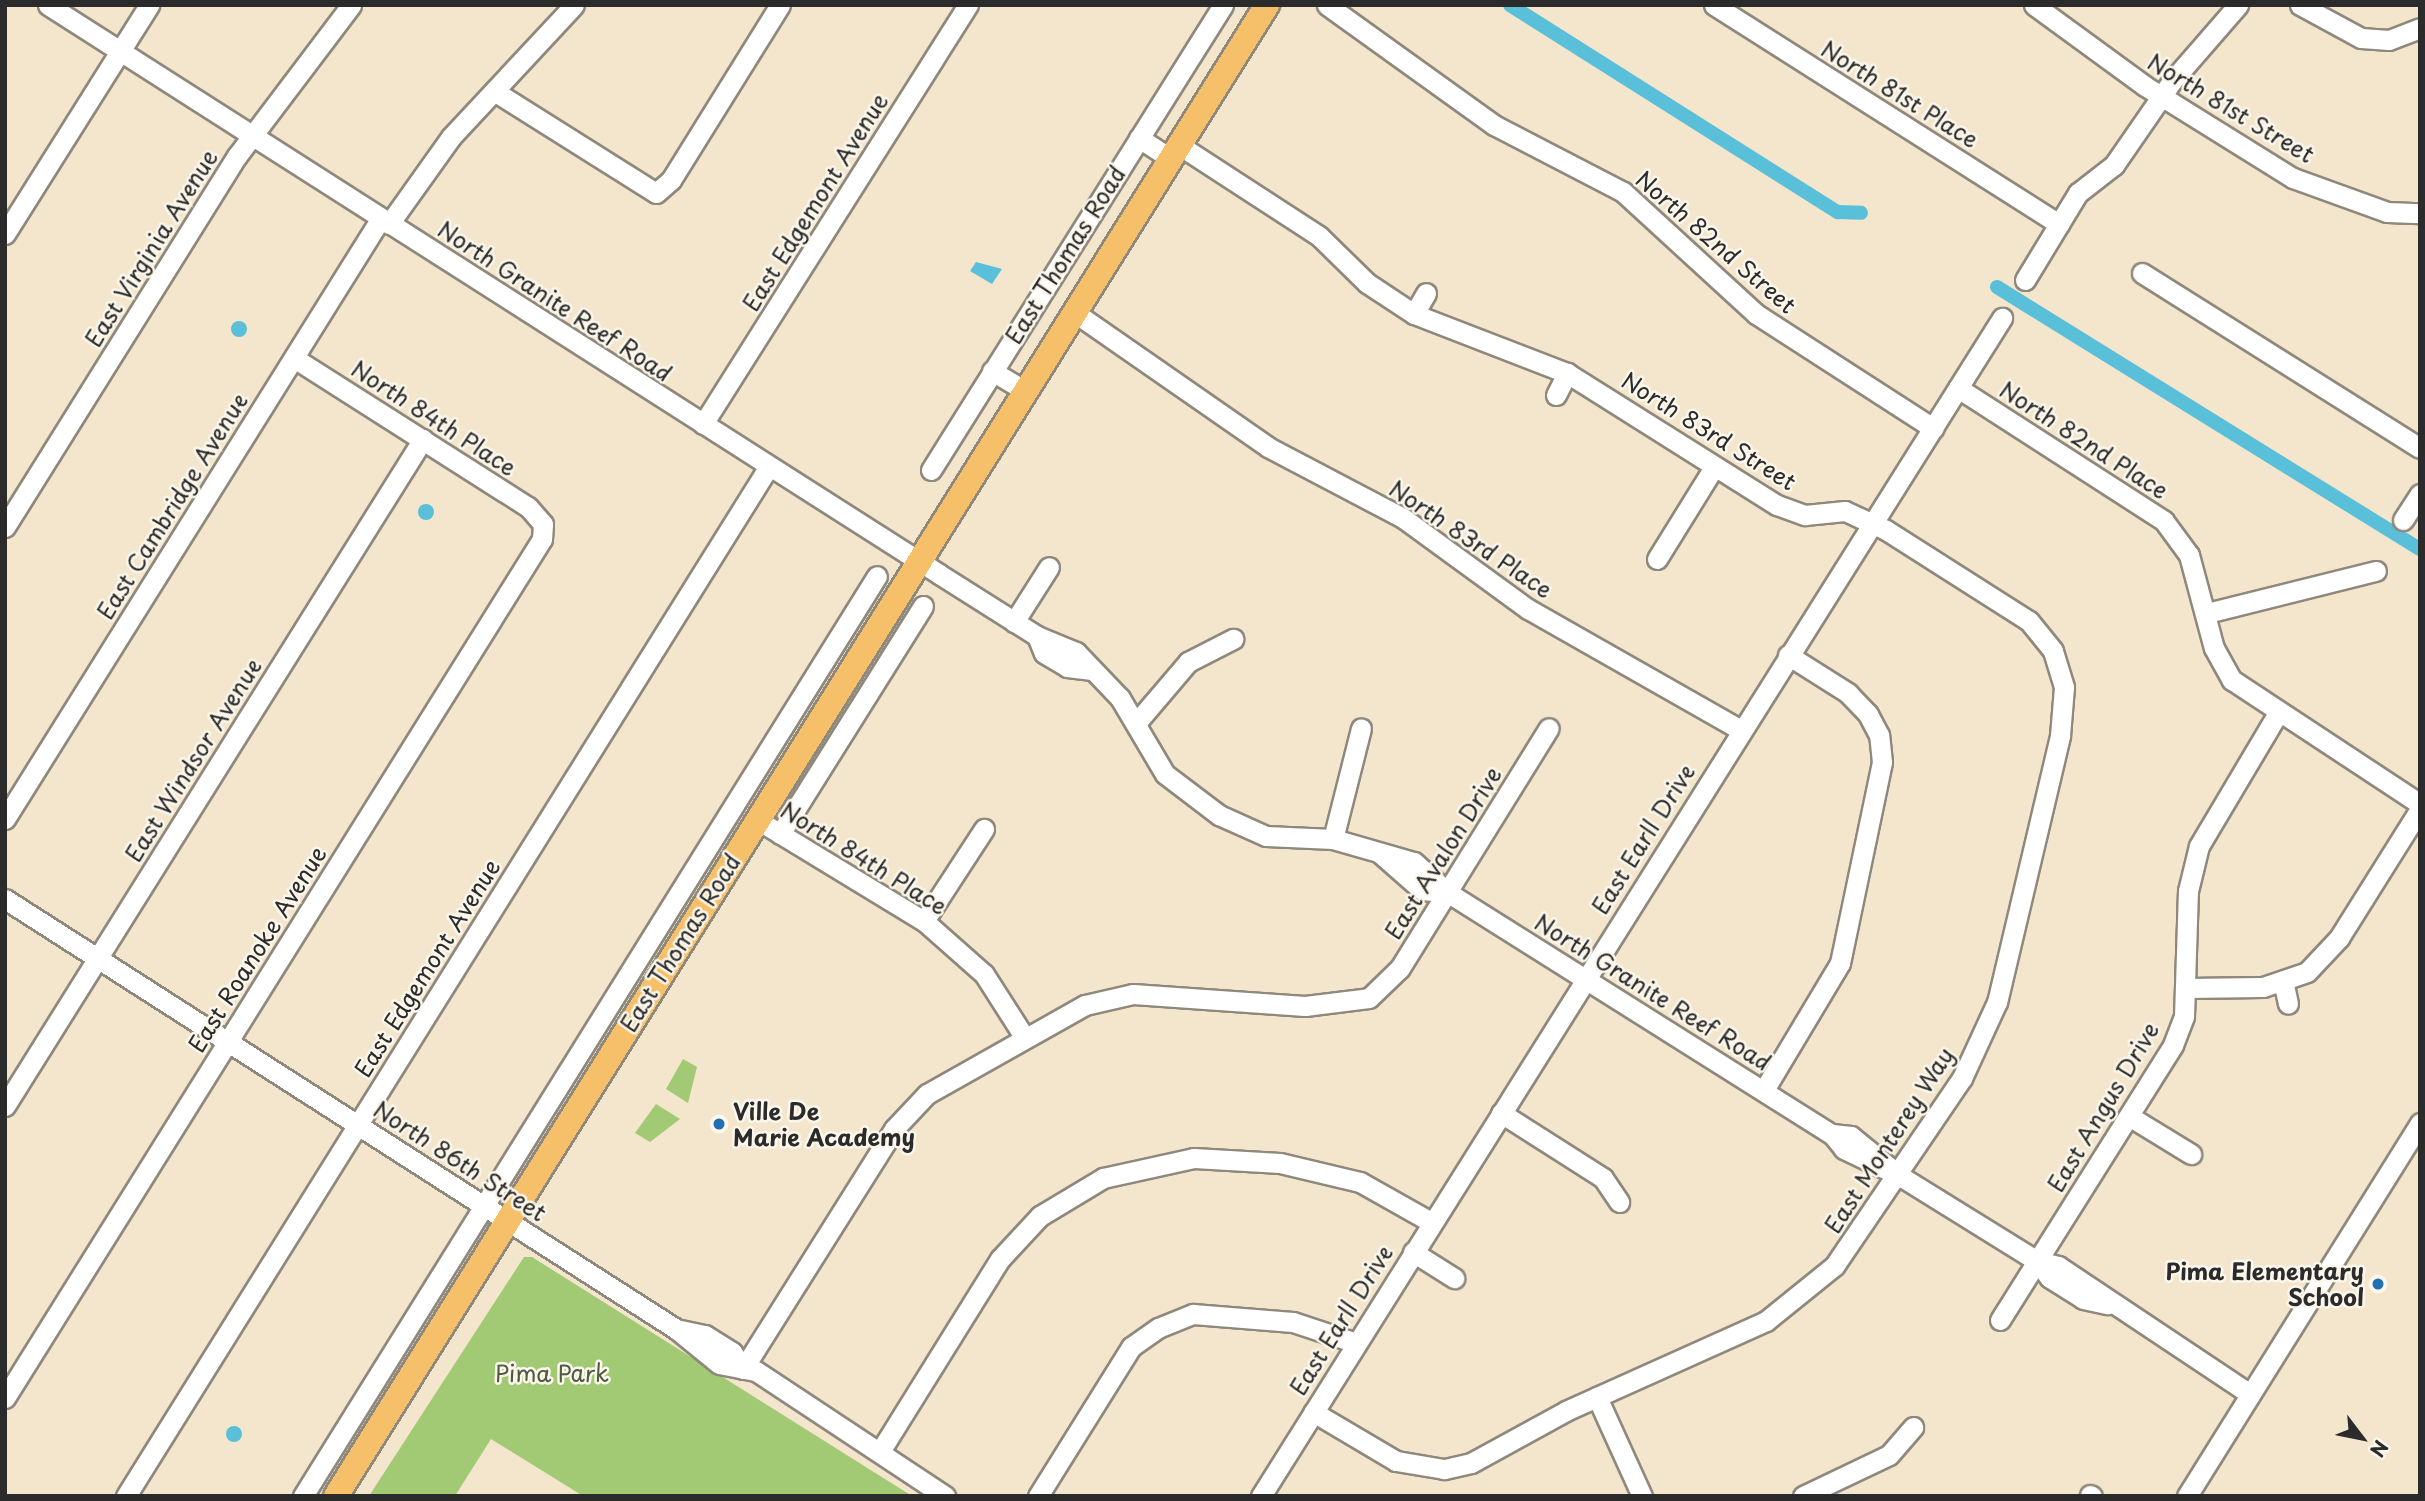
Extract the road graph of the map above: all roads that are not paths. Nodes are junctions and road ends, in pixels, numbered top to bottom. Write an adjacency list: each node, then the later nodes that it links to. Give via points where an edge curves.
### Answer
1 (48, 5): 15 (street, North Granite Reef Road)
2 (149, 5): 15 (street)
3 (351, 5): 18 (street, East Virginia Avenue)
4 (574, 5): 16 (street, East Cambridge Avenue)
5 (780, 5): 16 (street, via 671,180 656,193)
6 (968, 5): 37 (street, East Edgemont Avenue)
7 (1223, 5): 19 (street, East Thomas Road)
8 (1267, 5): 20 (main road, East Thomas Road)
9 (1326, 5): 38 (street, North 82nd Street, via 1494,125 1623,191 1756,314)
10 (1714, 5): 23 (street, North 81st Place)
11 (2034, 5): 17 (street, North 81st Street)
12 (2238, 5): 17 (street)
13 (2300, 5): 14 (street, via 2368,39 2389,40)
14 (2420, 28)
15 (120, 51): 18 (street, North Granite Reef Road); 24 (street)
16 (494, 91): 22 (street, East Cambridge Avenue)
17 (2161, 96): 21 (street, North 81st Street, via 2293,178 2387,212); 23 (street, via 2114,165 2078,193)
18 (252, 136): 22 (street, North Granite Reef Road); 48 (street, East Virginia Avenue)
19 (1139, 138): 20 (street); 32 (street, East Thomas Road)
20 (1175, 152): 28 (main road, East Thomas Road); 29 (street, North 83rd Street, via 1320,236 1367,283)
21 (2420, 213)
22 (385, 221): 31 (street, East Cambridge Avenue); 37 (street, North Granite Reef Road)
23 (2059, 224): 26 (street)
24 (5, 234)
25 (2142, 273): 40 (street)
26 (2025, 280)
27 (1426, 293): 29 (street)
28 (1073, 312): 35 (main road, East Thomas Road); 64 (street, North 83rd Place, via 1268,447 1403,518 1528,609)
29 (1414, 314): 33 (street, North 83rd Street)
30 (2002, 318): 34 (street, East Earll Drive)
31 (294, 358): 39 (street, North 84th Place); 66 (street, East Cambridge Avenue)
32 (992, 371): 35 (street); 43 (street, East Thomas Road)
33 (1567, 373): 36 (street); 42 (street, North 83rd Street)
34 (1958, 388): 38 (street, East Earll Drive); 55 (street, North 82nd Place, via 2164,521 2189,555)
35 (1024, 390): 50 (main road, East Thomas Road)
36 (1556, 396)
37 (703, 424): 41 (street, North Granite Reef Road)
38 (1933, 428): 46 (street, East Earll Drive)
39 (423, 439): 47 (street, North 84th Place, via 528,507); 74 (street, East Windsor Avenue)
40 (2420, 448)
41 (769, 466): 50 (street, North Granite Reef Road); 84 (street, East Edgemont Avenue)
42 (1714, 467): 46 (street, North 83rd Street, via 1796,513 1845,511); 49 (street)
43 (931, 470)
44 (2420, 494): 45 (street)
45 (2403, 520)
46 (1871, 521): 57 (street, North 83rd Street, via 2014,609); 59 (street, East Earll Drive)
47 (543, 524): 78 (street, East Roanoke Avenue, via 539,545)
48 (5, 527)
49 (1657, 559)
50 (918, 561): 56 (street, North Granite Reef Road); 67 (main road, East Thomas Road)
51 (1049, 567): 56 (street)
52 (2376, 571): 55 (street)
53 (877, 576): 88 (street, East Thomas Road)
54 (923, 606): 69 (street)
55 (2207, 613): 60 (street, North 82nd Place, via 2221,666 2243,690)
56 (1014, 622): 61 (street, North Granite Reef Road, via 1076,652)
57 (2041, 634): 86 (street, East Monterey Way, via 2060,667 2065,708 2032,838 2011,960 1977,1050)
58 (1233, 639): 61 (street, via 1188,662)
59 (1788, 655): 64 (street, East Earll Drive); 79 (street, via 1848,693 1868,714 1879,735 1882,762 1840,963)
60 (2278, 713): 65 (street, North 82nd Place); 76 (street, East Angus Drive, via 2199,846 2188,891)
61 (1138, 722): 70 (street, North Granite Reef Road, via 1166,774 1220,816 1266,836)
62 (1360, 728): 70 (street)
63 (1549, 728): 71 (street, East Avalon Drive)
64 (1741, 730): 75 (street, East Earll Drive)
65 (2420, 806): 76 (street, via 2340,938 2286,994)
66 (5, 819)
67 (756, 819): 69 (street, North 84th Place); 89 (main road, East Thomas Road)
68 (984, 829): 73 (street)
69 (780, 834): 73 (street, North 84th Place)
70 (1333, 839): 71 (street, North Granite Reef Road, via 1413,862)
71 (1447, 892): 75 (street, North Granite Reef Road); 77 (street, East Avalon Drive, via 1400,968 1370,998 1330,1007 1133,994 1085,1005)
72 (5, 899): 74 (street, North 86th Street)
73 (924, 921): 77 (street, North 84th Place, via 984,974)
74 (98, 958): 78 (street, North 86th Street); 80 (street, East Windsor Avenue)
75 (1584, 978): 79 (street, North Granite Reef Road); 81 (street, East Earll Drive)
76 (2186, 988): 82 (street, East Angus Drive, via 2173,1045)
77 (1023, 1035): 96 (street, via 958,1070 894,1129)
78 (229, 1042): 84 (street, North 86th Street); 99 (street, East Roanoke Avenue)
79 (1765, 1090): 86 (street, North Granite Reef Road, via 1832,1134 1851,1136)
80 (5, 1106)
81 (1501, 1113): 87 (street, via 1603,1178); 90 (street, East Earll Drive)
82 (2129, 1116): 85 (street); 92 (street, East Angus Drive)
83 (2420, 1123): 97 (street)
84 (358, 1124): 88 (street, North 86th Street); 103 (street, East Edgemont Avenue)
85 (2191, 1154)
86 (1900, 1176): 92 (street, North Granite Reef Road); 98 (street, East Monterey Way, via 1864,1231 1800,1298 1727,1341)
87 (1619, 1202)
88 (485, 1206): 89 (street, North 86th Street); 104 (street, East Thomas Road)
89 (507, 1221): 96 (street, North 86th Street, via 676,1329 719,1364); 105 (main road, East Thomas Road)
90 (1431, 1222): 91 (street, East Earll Drive); 102 (street, via 1360,1182 1280,1163 1194,1158 1103,1178 1040,1216 1000,1259)
91 (1413, 1252): 93 (street); 95 (street, East Earll Drive)
92 (2037, 1261): 94 (street, East Angus Drive); 97 (street, North Granite Reef Road, via 2058,1266 2107,1304)
93 (1454, 1278)
94 (2000, 1320)
95 (1356, 1343): 100 (street, East Earll Drive); 107 (street, via 1293,1322 1205,1315 1158,1328 1131,1347)
96 (743, 1369): 102 (street, North 86th Street)
97 (2250, 1394): 111 (street)
98 (1597, 1397): 100 (street, East Monterey Way, via 1471,1463 1444,1469 1396,1461); 109 (street)
99 (5, 1398)
100 (1313, 1412): 108 (street, East Earll Drive)
101 (1913, 1427): 110 (street, via 1889,1455)
102 (881, 1450): 106 (street, North 86th Street)
103 (126, 1496)
104 (303, 1496)
105 (336, 1496)
106 (945, 1496)
107 (1038, 1496)
108 (1261, 1496)
109 (1642, 1496)
110 (1802, 1496)
111 (2187, 1496)

